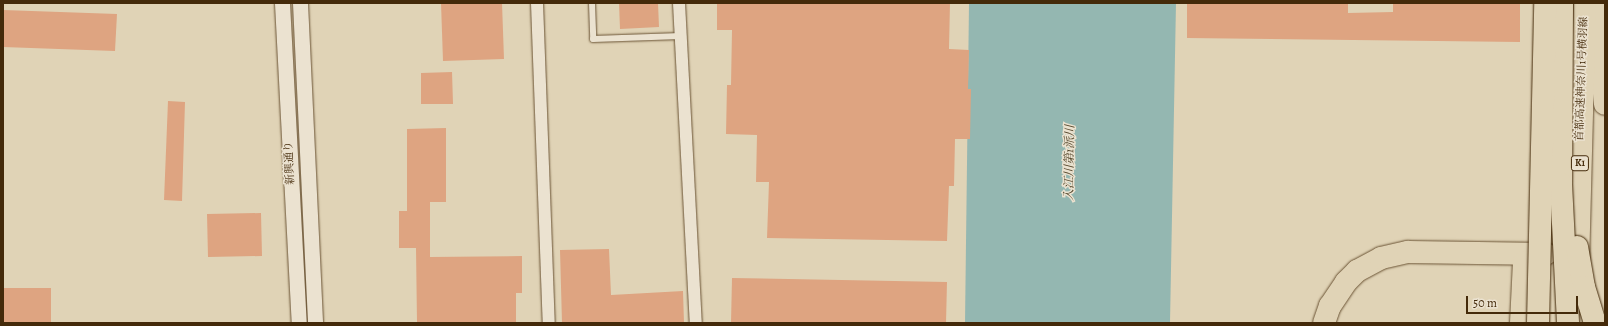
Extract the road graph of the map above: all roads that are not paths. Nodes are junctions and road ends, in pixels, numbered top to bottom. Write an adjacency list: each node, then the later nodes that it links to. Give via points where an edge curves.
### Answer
1 (282, 3): 16 (street, 新興通り)
2 (300, 3): 17 (street, 新興通り)
3 (537, 3): 18 (street)
4 (592, 3): 12 (lane, via 593,39)
5 (680, 3): 12 (street)
6 (1545, 3): 11 (highway, bridge)
7 (1562, 3): 13 (highway, bridge)
8 (1572, 3): 23 (highway)
9 (1583, 3): 25 (lane); 26 (highway, 首都高速神奈川1号横羽線 / K1, bridge)
10 (1600, 3): 14 (highway)
11 (1544, 26): 21 (highway, bridge, via 1531,123); 22 (highway, bridge)
12 (681, 36): 19 (street)
13 (1557, 71): 15 (lane); 24 (highway, bridge); 27 (highway, bridge, via 1576,237 1584,287)
14 (1605, 104)
15 (1546, 254): 20 (highway, via 1394,254 1368,264 1351,276 1337,294)
16 (299, 323)
17 (315, 323)
18 (549, 323)
19 (696, 323)
20 (1324, 323)
21 (1521, 323)
22 (1538, 323)
23 (1564, 323)
24 (1568, 323)
25 (1571, 323)
26 (1576, 323)
27 (1595, 323)

